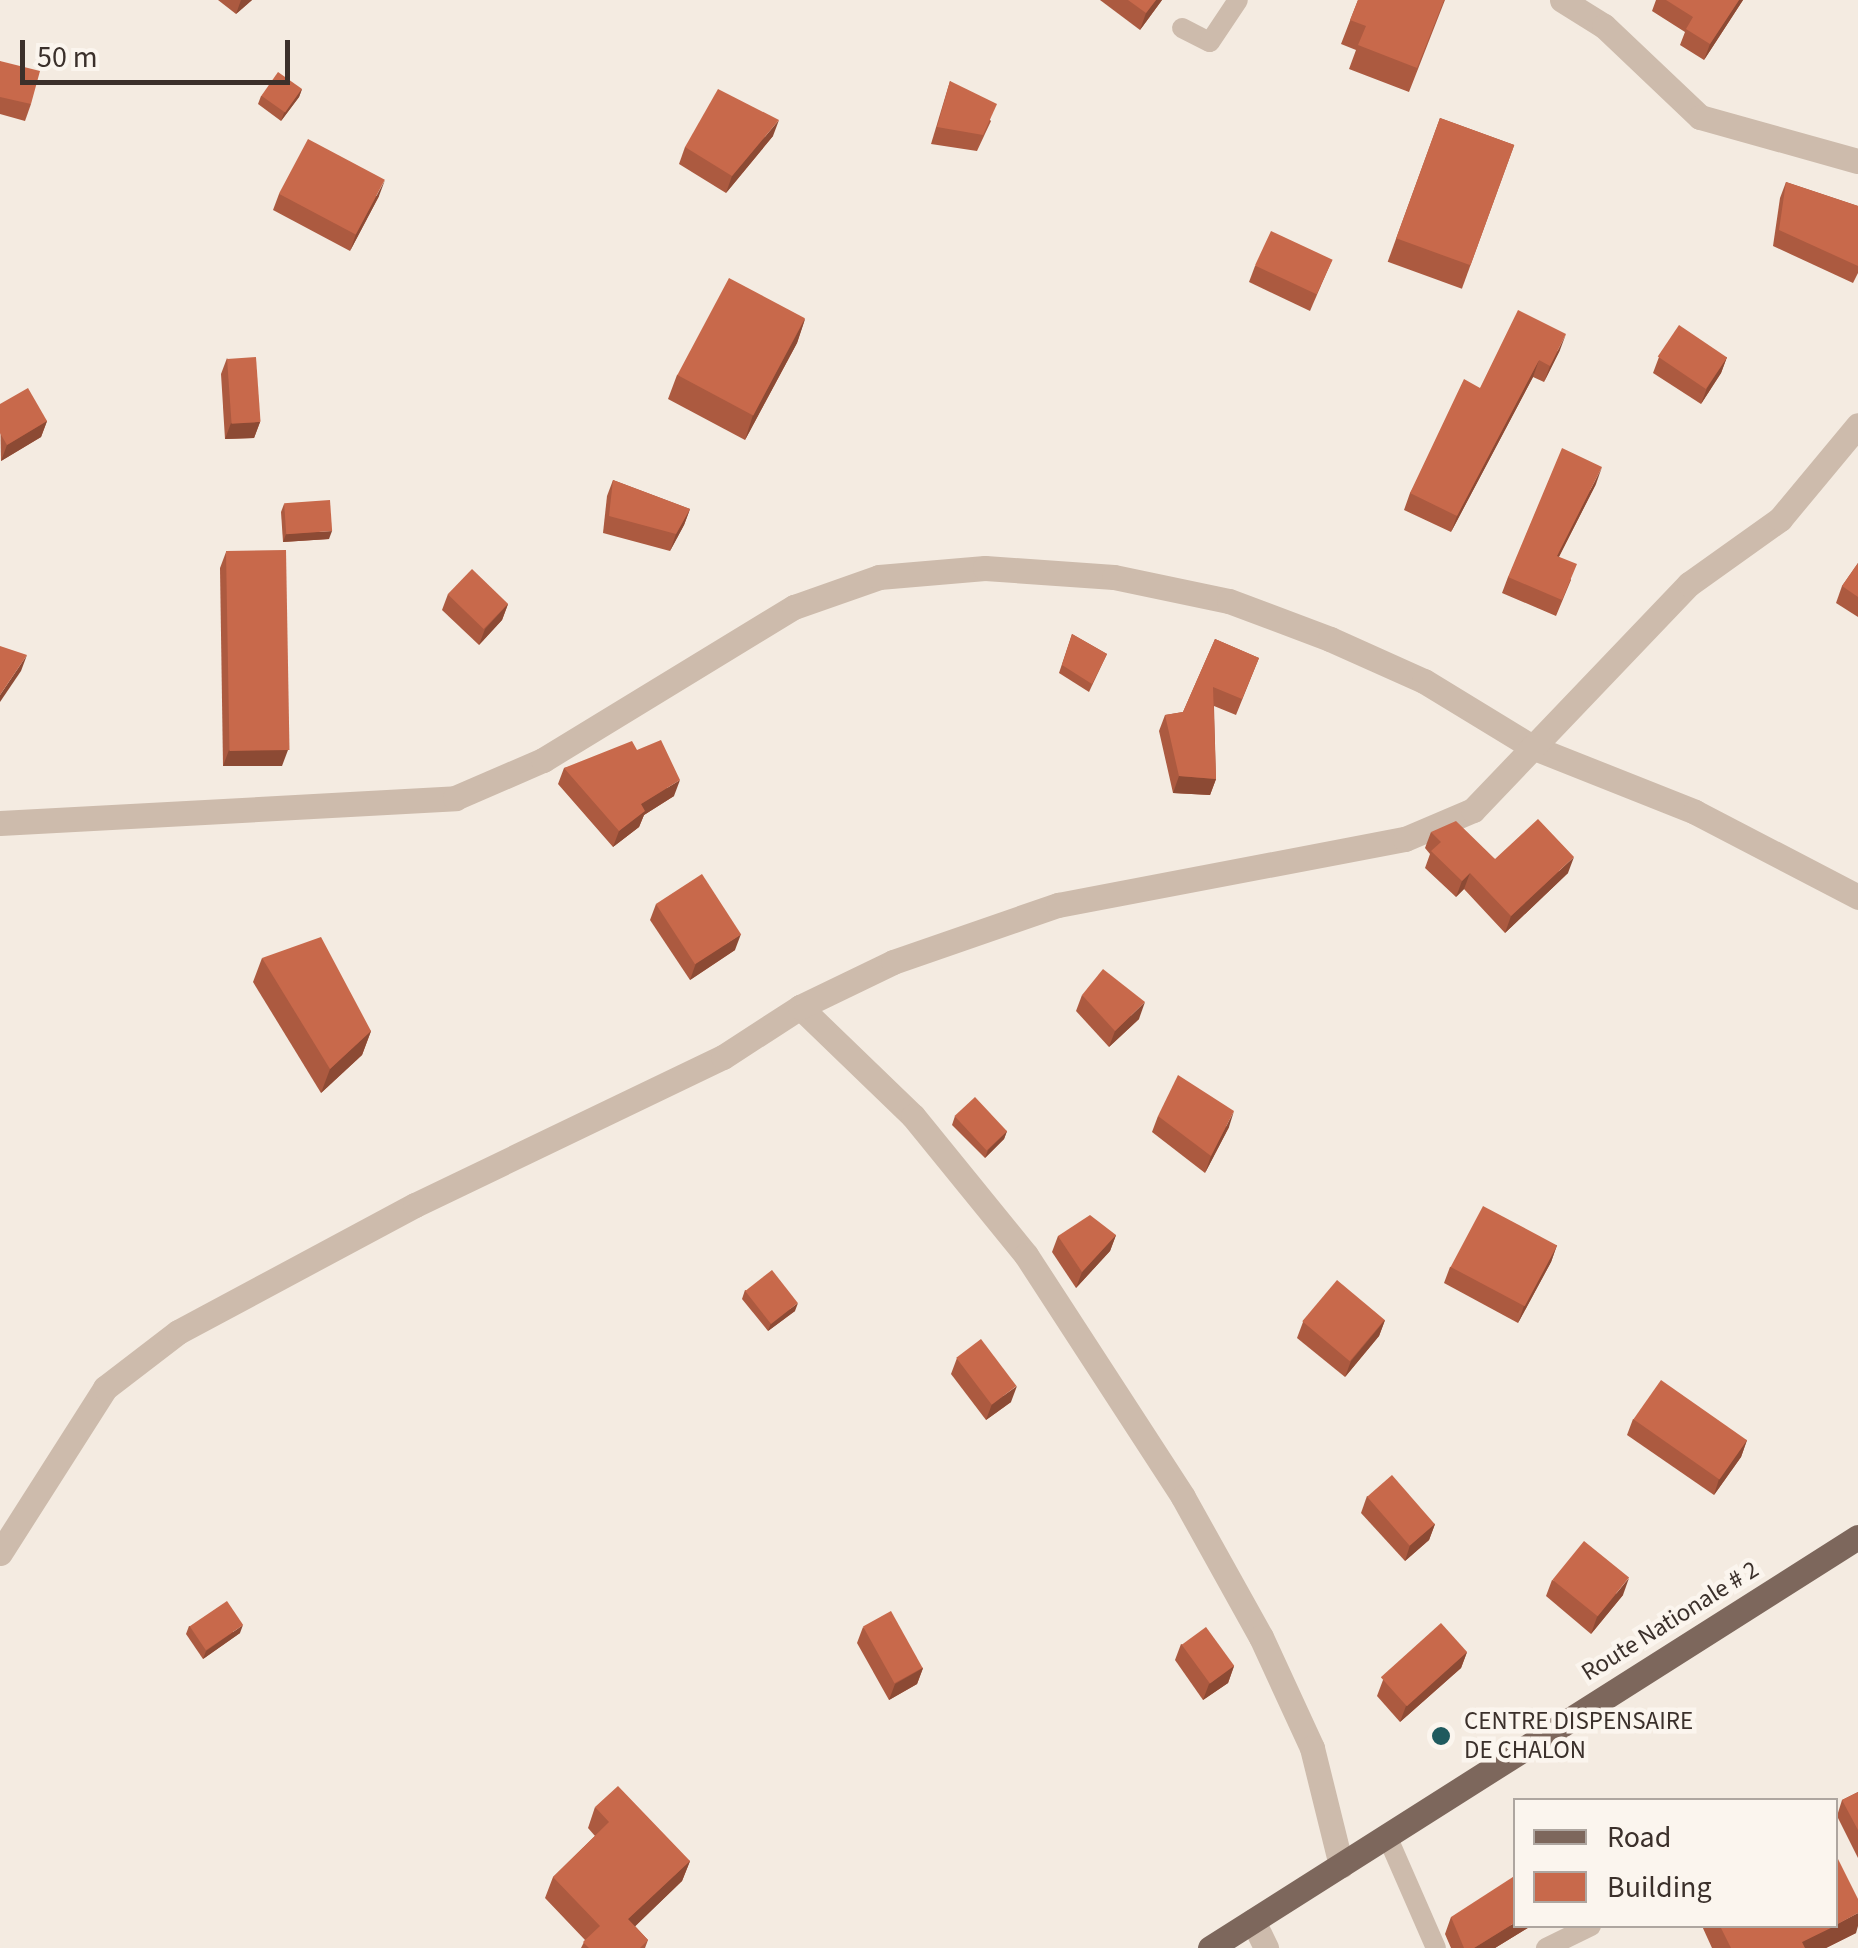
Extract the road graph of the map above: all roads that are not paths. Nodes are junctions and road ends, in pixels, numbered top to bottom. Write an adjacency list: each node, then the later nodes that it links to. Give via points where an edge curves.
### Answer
1 (1238, 0): 3 (lane, via 1210,42)
2 (1562, 0): 4 (street, via 1604,26 1700,117)
3 (1182, 28)
4 (1858, 161)
5 (1858, 425): 6 (street, via 1780,519 1689,584)
6 (1532, 747): 7 (street, via 1424,680 1229,602 1114,577 986,568 879,577 794,607 543,760 456,798); 8 (street, via 1695,812); 9 (street, via 1472,810 1405,839 1058,906 892,962)
7 (0, 823)
8 (1858, 897)
9 (800, 1006): 11 (street, via 723,1057 415,1205 178,1332 106,1388); 13 (street, via 913,1116 1026,1255 1183,1498 1261,1637 1312,1748)
10 (1858, 1537): 12 (main road, Route Nationale # 2)
11 (0, 1553)
12 (1386, 1836): 13 (main road, Route Nationale # 2); 18 (lane)
13 (1341, 1865): 14 (main road, Route Nationale # 2)
14 (1253, 1921): 16 (main road, Route Nationale # 2); 17 (street)
15 (1587, 1928): 19 (lane)
16 (1210, 1948)
17 (1266, 1948)
18 (1436, 1948)
19 (1546, 1948)

